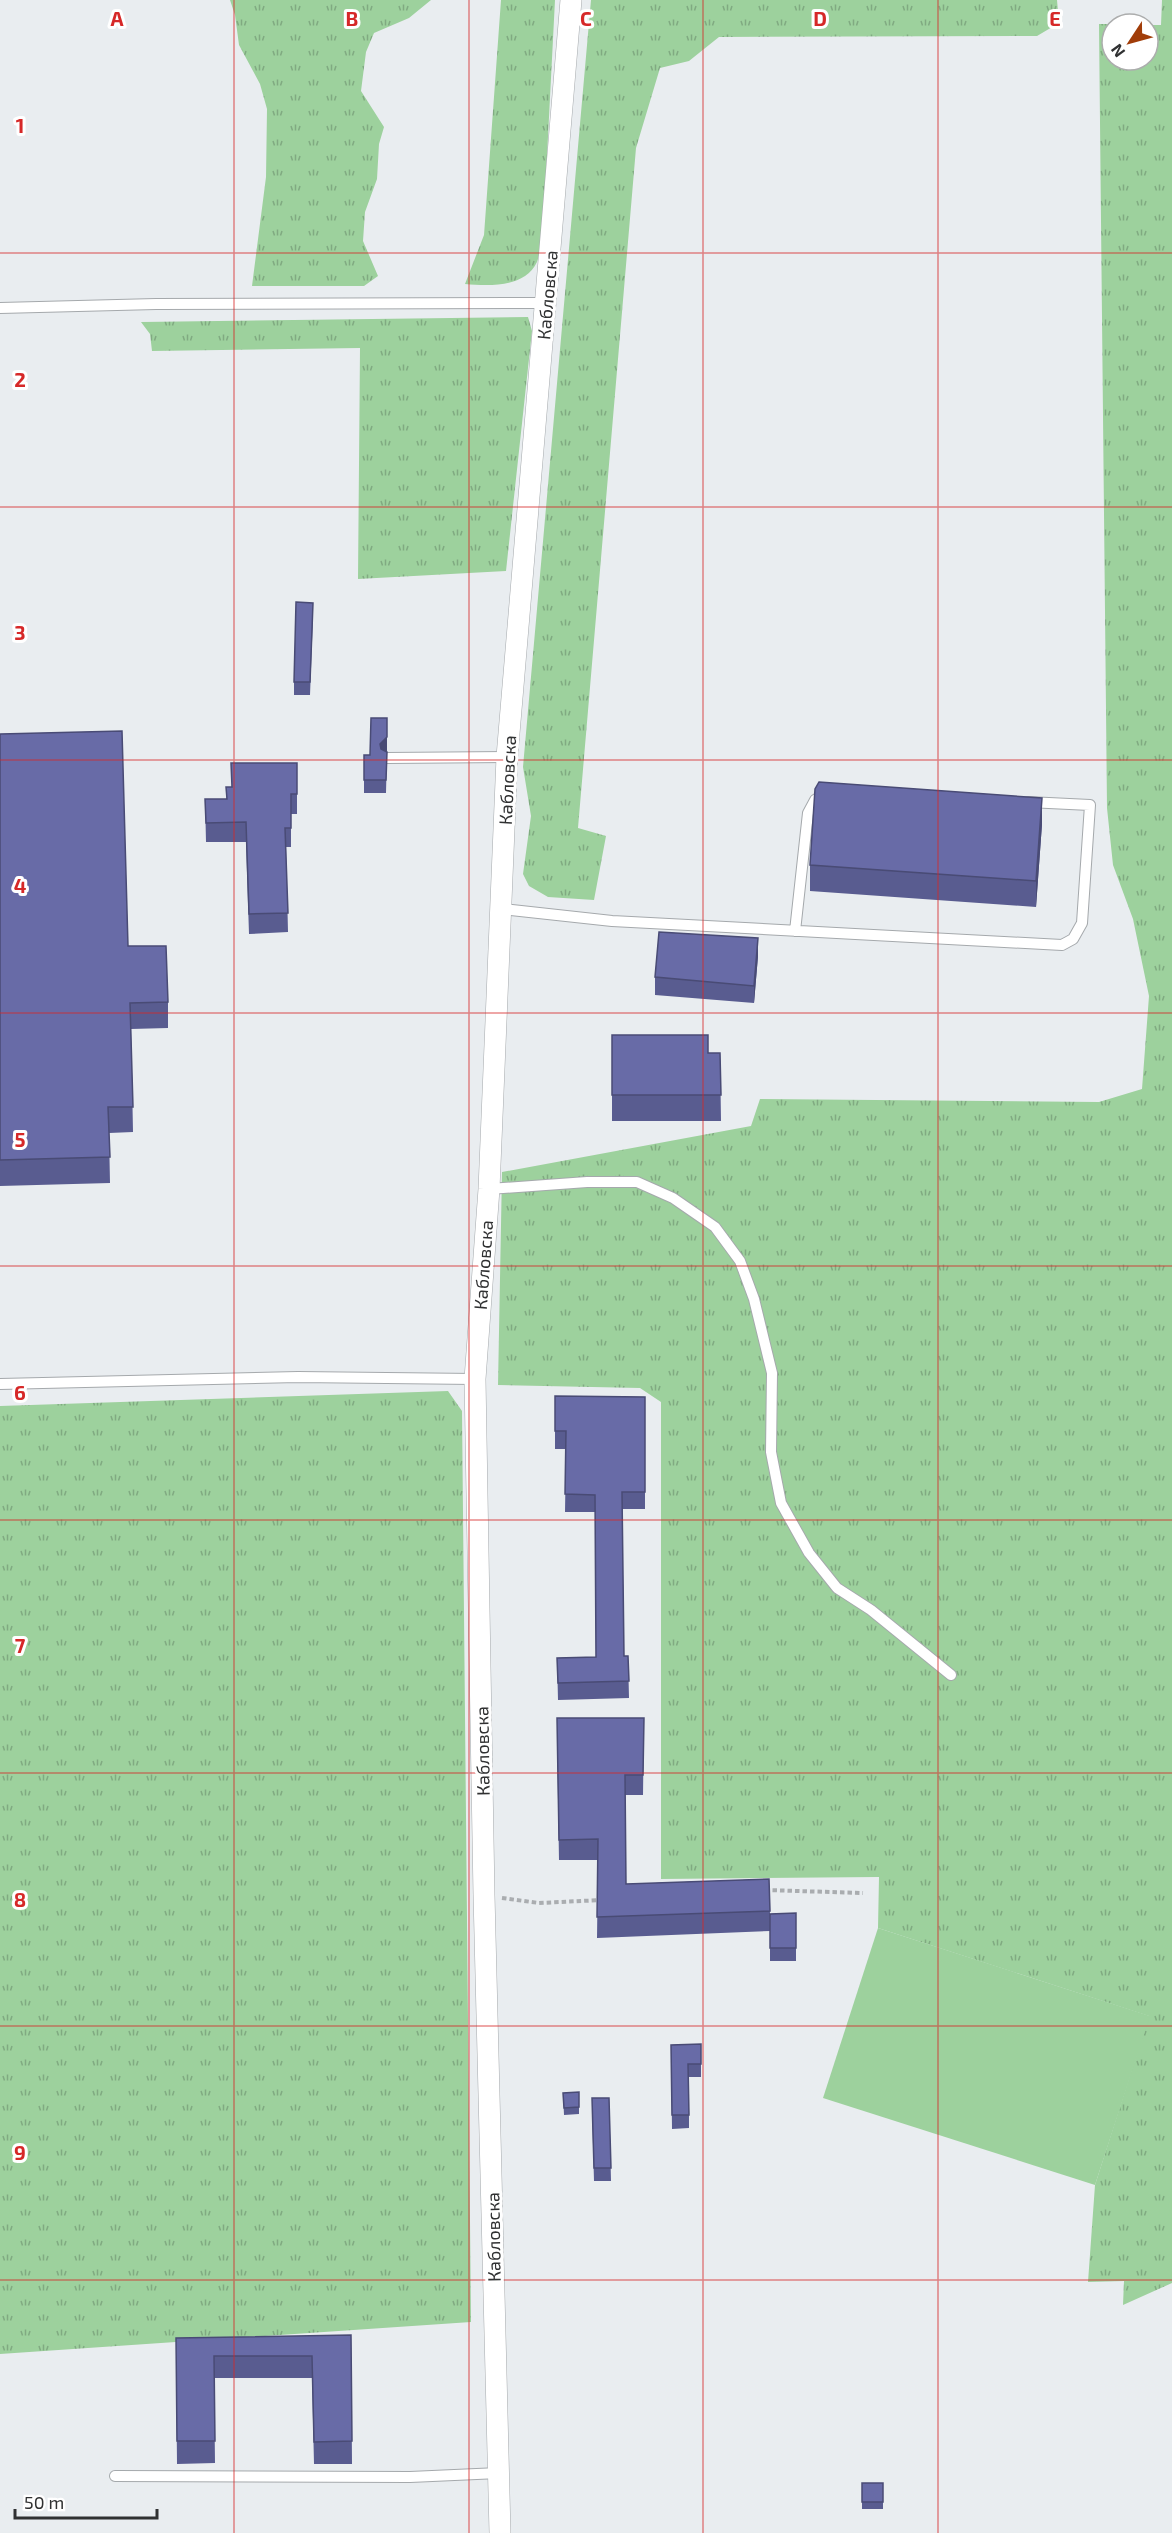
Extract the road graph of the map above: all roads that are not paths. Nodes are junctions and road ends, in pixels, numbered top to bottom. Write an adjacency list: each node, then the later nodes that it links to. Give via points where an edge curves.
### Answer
1 (572, 0): 2 (street, Кабловска)
2 (547, 303): 3 (lane); 4 (street, Кабловска)
3 (0, 308)
4 (507, 757): 5 (lane); 8 (street, Кабловска)
5 (387, 758)
6 (840, 792): 9 (lane, via 828,791 815,800 808,813)
7 (1019, 801): 9 (lane, via 1090,805 1082,923 1073,939 1062,945)
8 (502, 909): 9 (lane, via 612,921); 10 (street, Кабловска)
9 (795, 931)
10 (489, 1189): 11 (street, Кабловска); 13 (lane, via 637,1182 673,1198 715,1227 740,1261 754,1299 772,1373 771,1452 781,1503 809,1553 837,1588 872,1610)
11 (475, 1379): 12 (lane, via 298,1377); 14 (street, Кабловска)
12 (0, 1384)
13 (951, 1675)
14 (499, 2473): 15 (lane, via 410,2477); 16 (street, Кабловска)
15 (115, 2476)
16 (500, 2533)

